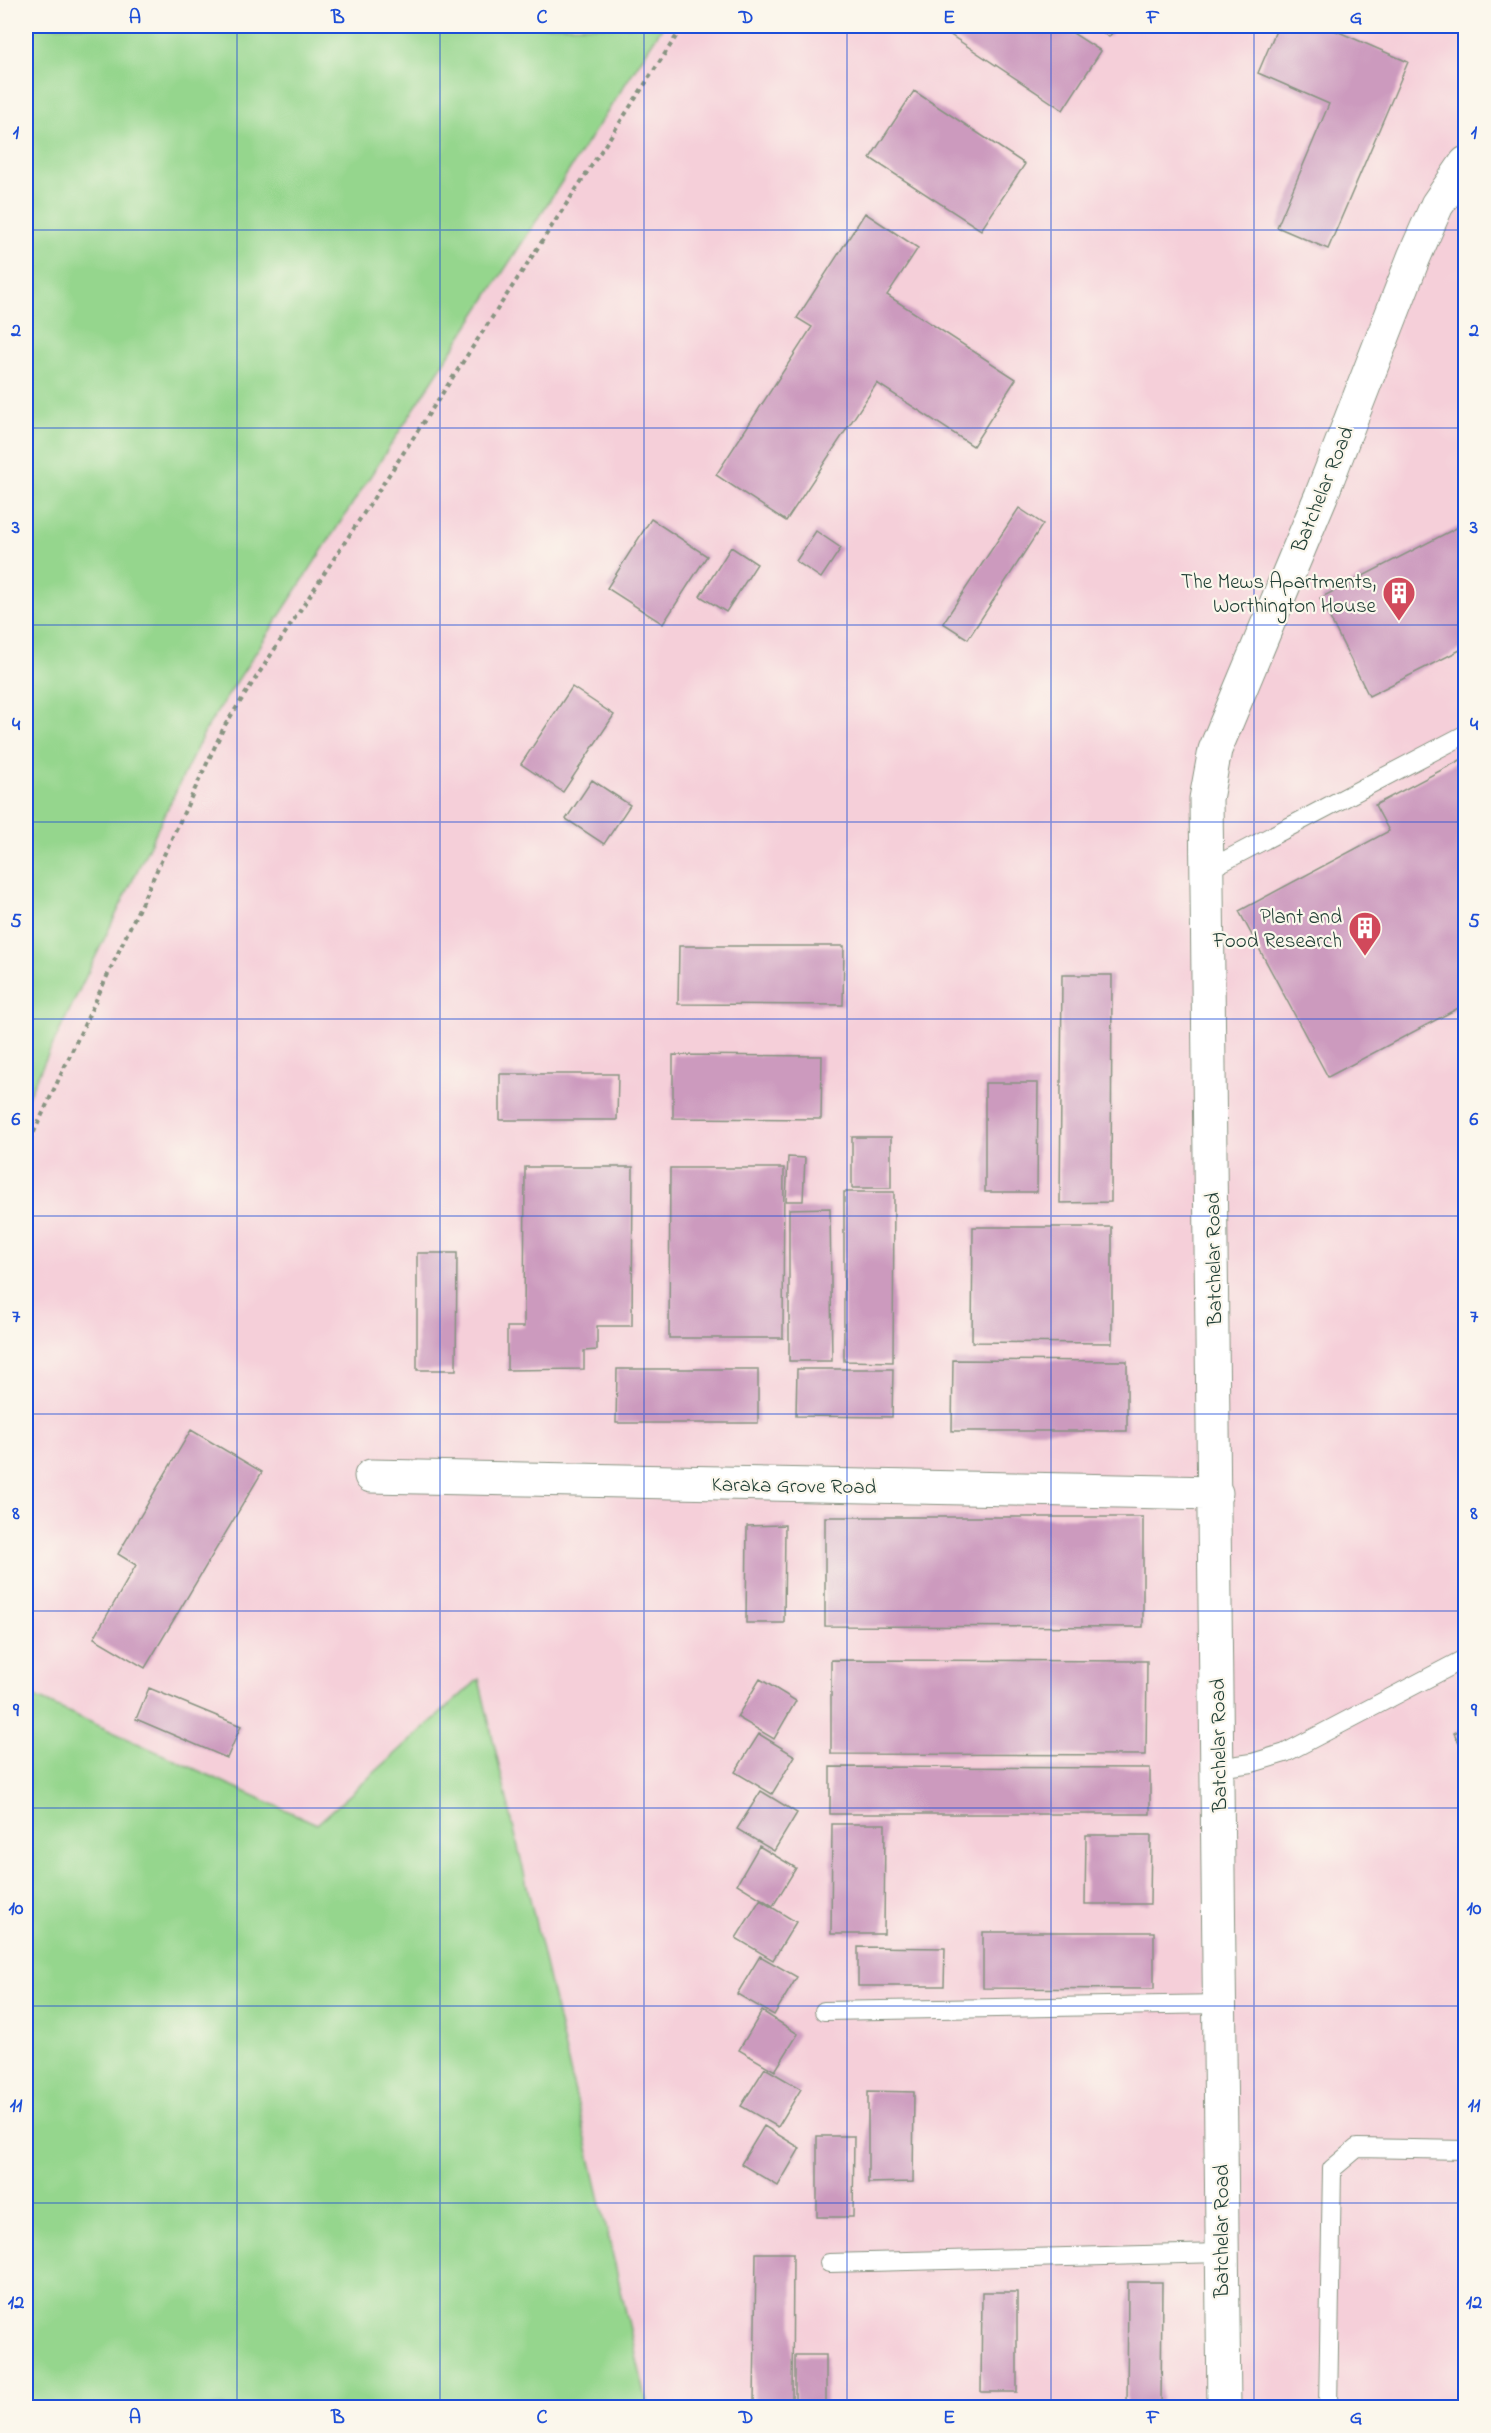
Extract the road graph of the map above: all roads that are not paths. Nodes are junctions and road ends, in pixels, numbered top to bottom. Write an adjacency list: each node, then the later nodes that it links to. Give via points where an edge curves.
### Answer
1 (1466, 164): 3 (street, Batchelar Road, via 1437,205 1414,257 1321,496 1215,750 1206,799)
2 (1466, 734): 3 (lane)
3 (1209, 869): 5 (street, Batchelar Road)
4 (371, 1476): 5 (street, Karaka Grove Road)
5 (1216, 1493): 7 (street, Batchelar Road)
6 (1466, 1658): 7 (lane, via 1286,1753)
7 (1218, 1768): 8 (street, Batchelar Road)
8 (1221, 2004): 9 (lane); 11 (street, Batchelar Road)
9 (824, 2011)
10 (1466, 2150): 14 (lane, via 1357,2148 1332,2169)
11 (1221, 2253): 12 (lane); 13 (street, Batchelar Road)
12 (829, 2263)
13 (1224, 2408)
14 (1328, 2408)

